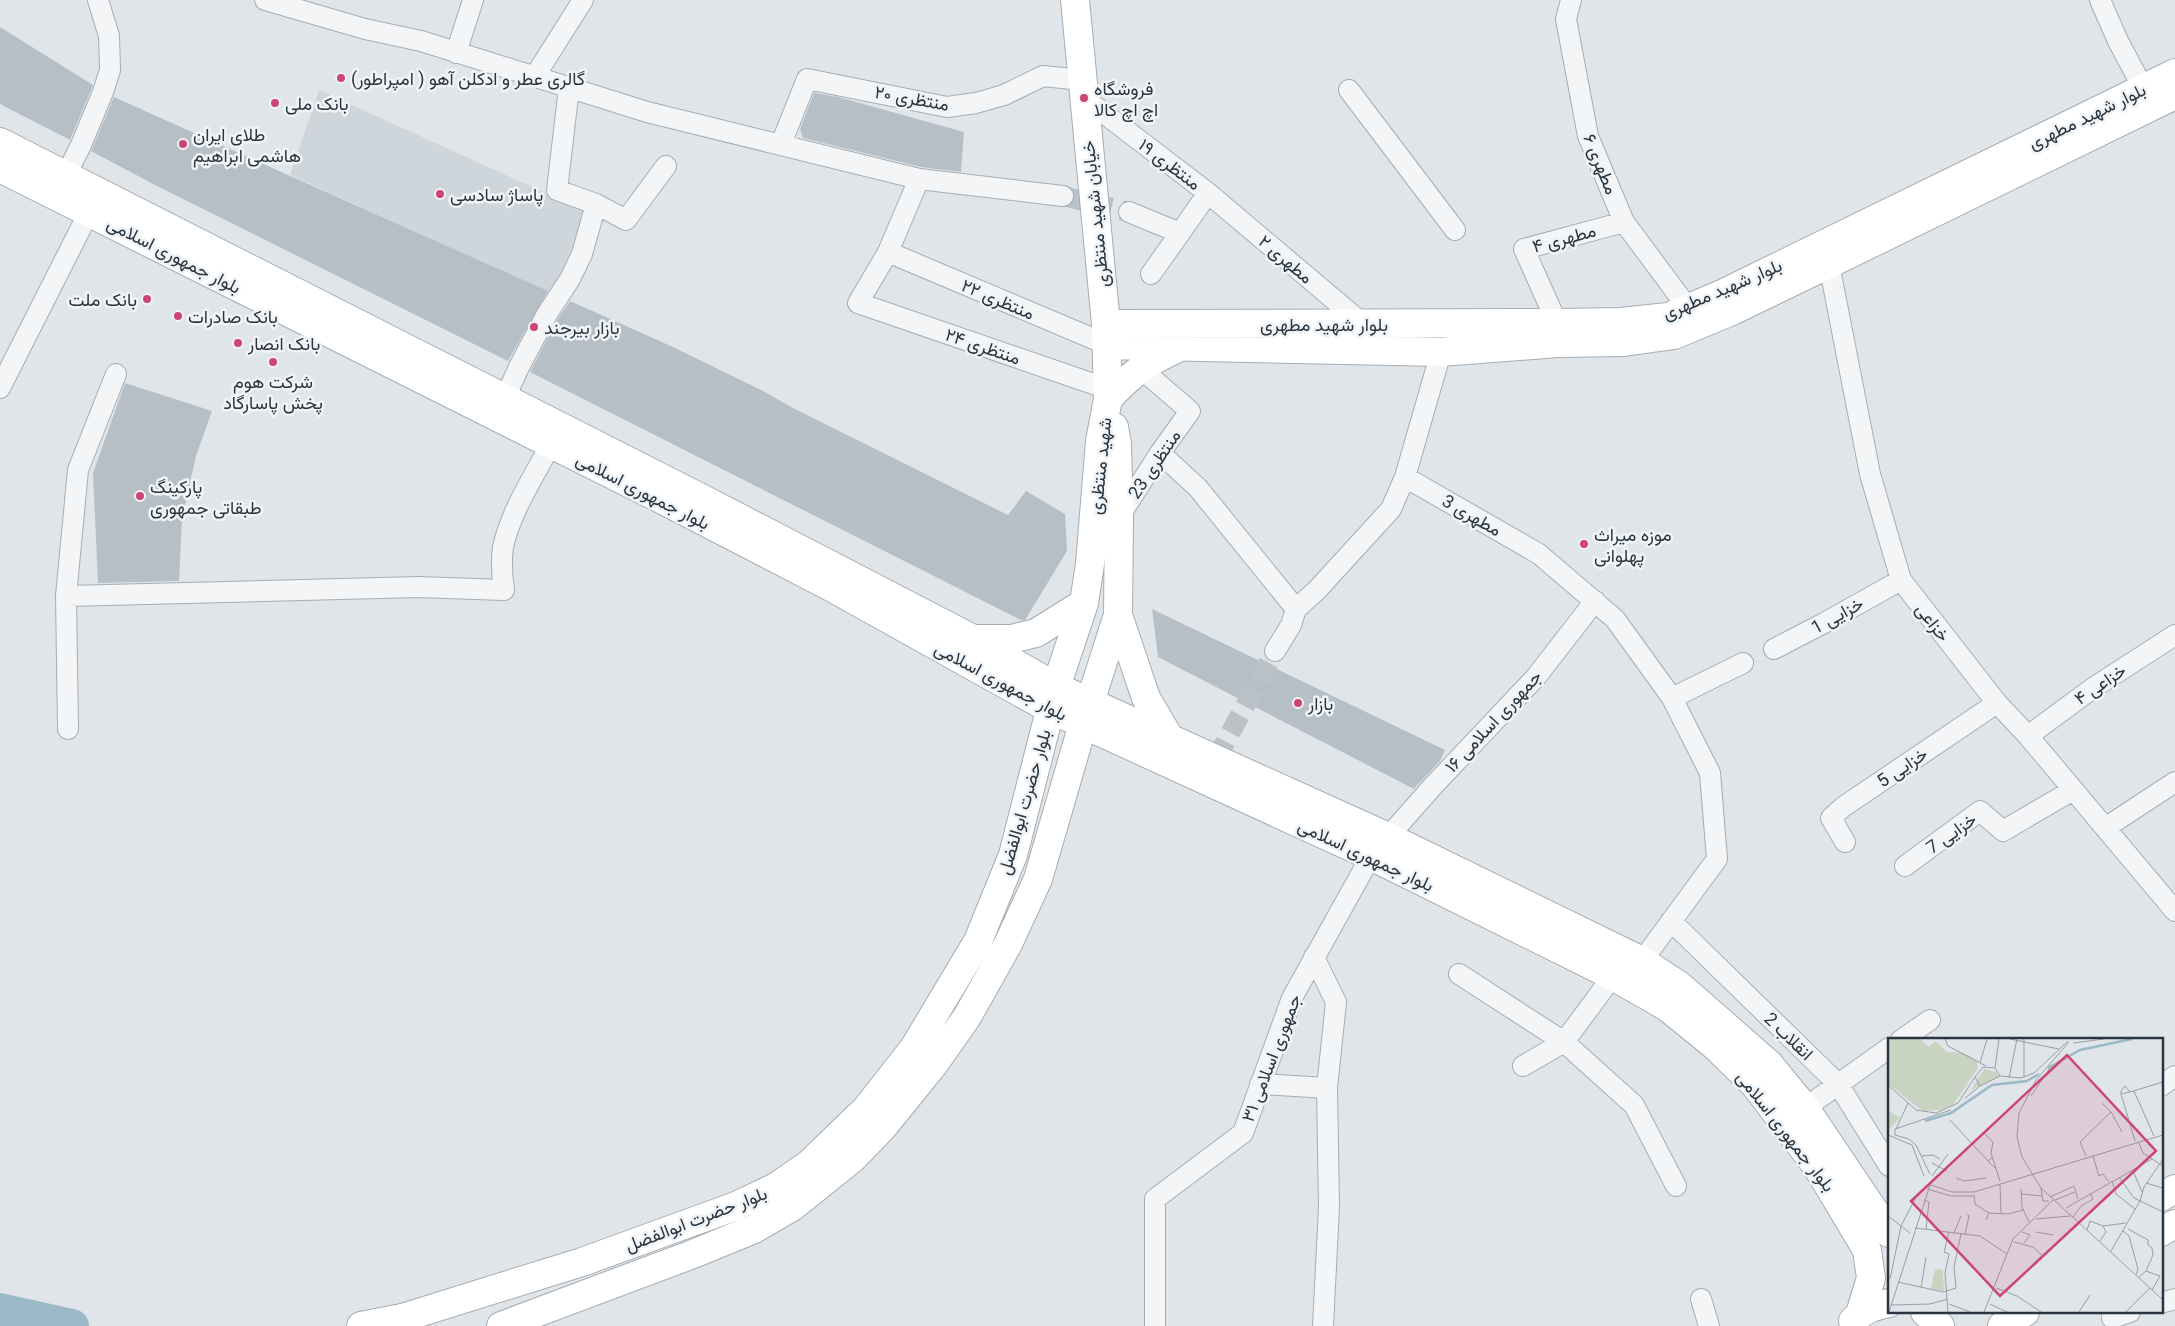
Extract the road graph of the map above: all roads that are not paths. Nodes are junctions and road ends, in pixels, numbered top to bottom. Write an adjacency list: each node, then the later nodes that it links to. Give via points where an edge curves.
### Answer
1 (98, 0): 21 (street, via 108,36 110,70)
2 (265, 0): 8 (street)
3 (473, 0): 9 (street)
4 (583, 0): 11 (street)
5 (1075, 0): 14 (main road, خیابان شهید منتظری)
6 (1571, 0): 28 (street, مطهری ۶, via 1566,19 1588,136)
7 (2100, 0): 13 (street)
8 (309, 6): 9 (street, via 365,29 421,41)
9 (456, 53): 11 (street)
10 (2175, 73): 13 (main road, بلوار شهید مطهری)
11 (535, 76): 12 (street)
12 (569, 88): 18 (street, via 657,114); 25 (street, via 556,190)
13 (2143, 88): 34 (main road, بلوار شهید مطهری)
14 (1083, 89): 18 (street, منتظری ۲۰, via 1043,76 1004,95 947,107 806,79); 23 (street, منتظری ۱۹); 37 (main road, خیابان شهید منتظری)
15 (1349, 90): 29 (street)
16 (2175, 95): 32 (main road, بلوار شهید مطهری)
17 (0, 142): 21 (main road, بلوار جمهوری اسلامی)
18 (781, 144): 22 (street)
19 (666, 166): 25 (street, via 626,220)
20 (0, 168): 26 (main road, بلوار جمهوری اسلامی)
21 (66, 175): 44 (main road, بلوار جمهوری اسلامی)
22 (918, 179): 24 (street); 31 (street)
23 (1208, 193): 30 (street); 35 (street, مطهری ۲)
24 (1063, 196)
25 (596, 204): 44 (street, via 582,254 547,314)
26 (88, 212): 42 (street); 45 (main road, بلوار جمهوری اسلامی)
27 (1129, 212): 30 (street)
28 (1624, 222): 34 (street, مطهری ۶); 36 (street, مطهری ۴, via 1524,249)
29 (1455, 230)
30 (1180, 233): 33 (street)
31 (888, 252): 37 (street, منتظری ۲۲); 43 (street, منتظری ۲۴, via 858,303)
32 (1829, 264): 39 (main road, بلوار شهید مطهری, via 1674,335 1624,342 1558,343); 49 (street, خزاعی, via 1870,474)
33 (1151, 274)
34 (1688, 308): 36 (main road, بلوار شهید مطهری, via 1668,317)
35 (1363, 324): 36 (main road, بلوار شهید مطهری); 37 (main road, بلوار شهید مطهری)
36 (1557, 324)
37 (1107, 334): 38 (main road, بلوار شهید مطهری); 43 (main road, خیابان شهید منتظری)
38 (1182, 346): 39 (main road, بلوار شهید مطهری); 40 (main road)
39 (1442, 352): 47 (street)
40 (1140, 368): 43 (main road); 46 (street, منتظری 23, via 1190,411)
41 (116, 374): 50 (street, via 78,470)
42 (0, 388)
43 (1108, 394): 48 (main road, شهید منتظری, via 1117,444); 52 (main road, شهید منتظری, via 1100,441)
44 (505, 398): 56 (main road, بلوار جمهوری اسلامی)
45 (551, 444): 50 (street, via 515,513 504,547 504,590 418,587); 60 (main road, بلوار جمهوری اسلامی)
46 (1160, 453): 48 (street, منتظری 23); 53 (street, via 1198,488)
47 (1405, 477): 51 (street, مطهری 3, via 1539,554); 53 (street, via 1391,509)
48 (1119, 517): 54 (main road, شهید منتظری)
49 (1900, 580): 57 (street, خزایی 1); 62 (street, خزاعی)
50 (66, 596): 64 (street)
51 (1595, 601): 61 (street, مطهری 3, via 1615,619); 71 (street, جمهوری اسلامی ۱۶, via 1536,677 1432,786)
52 (1084, 603): 56 (main road, via 1036,633 1011,640); 60 (main road, شهید منتظری)
53 (1296, 609): 58 (street)
54 (1118, 616): 63 (main road, شهید منتظری); 66 (main road, via 1146,698)
55 (2175, 635): 65 (street, خزاعی ۴, via 2093,688)
56 (971, 638): 60 (main road, بلوار جمهوری اسلامی)
57 (1774, 649)
58 (1275, 651)
59 (1743, 663): 61 (street)
60 (1053, 698): 63 (main road, بلوار جمهوری اسلامی); 105 (main road, بلوار حضرت ابوالفضل, via 1012,855 978,941 914,1048 867,1108 809,1164 776,1187 657,1237 402,1318)
61 (1672, 698): 74 (street, مطهری 3, via 1710,773 1717,859)
62 (1997, 703): 65 (street, خزاعی); 70 (street, خزایی 5, via 1843,807 1831,818)
63 (1086, 714): 66 (main road, بلوار جمهوری اسلامی); 71 (main road, بلوار جمهوری اسلامی); 104 (main road, بلوار حضرت ابوالفضل, via 1038,879 1008,944 967,1017 883,1127 853,1158 792,1207 754,1229)
64 (68, 730)
65 (2028, 736): 68 (street, خزاعی)
66 (1169, 737): 71 (main road, بلوار جمهوری اسلامی)
67 (2175, 782): 69 (street)
68 (2073, 790): 69 (street, خزاعی); 72 (street, خزایی 7, via 2003,831 1980,811)
69 (2105, 828): 73 (street, خزاعی)
70 (1845, 842)
71 (1380, 847): 75 (street, جمهوری اسلامی ۳۱); 76 (main road, بلوار جمهوری اسلامی); 78 (main road, بلوار جمهوری اسلامی)
72 (1905, 866)
73 (2175, 911)
74 (1671, 921): 76 (street, مطهری 3); 86 (street, انقلاب 2)
75 (1314, 957): 85 (street, جمهوری اسلامی ۳۱, via 1292,998); 88 (street, via 1336,1002)
76 (1642, 961): 89 (main road, بلوار جمهوری اسلامی, via 1680,986 1732,1031 1768,1064)
77 (1458, 974): 81 (street)
78 (1614, 976): 81 (street); 103 (main road, بلوار جمهوری اسلامی, via 1667,1007 1716,1046 1754,1084 1818,1168 1867,1250 1871,1278)
79 (1930, 1020): 80 (street)
80 (1904, 1038)
81 (1564, 1042): 83 (street); 91 (street, via 1634,1105)
82 (1888, 1049): 86 (street)
83 (1522, 1066)
84 (2175, 1076): 87 (street)
85 (1260, 1084): 88 (street); 106 (street, جمهوری اسلامی ۳۱, via 1243,1133 1155,1199)
86 (1838, 1084): 89 (street); 90 (street, انقلاب 2)
87 (2162, 1085)
88 (1328, 1088): 107 (street, via 1329,1207)
89 (1805, 1108): 96 (main road, بلوار جمهوری اسلامی)
90 (1888, 1164)
91 (1676, 1186)
92 (2175, 1189): 93 (main road)
93 (2162, 1196)
94 (2175, 1224): 95 (main road)
95 (2162, 1231)
96 (1888, 1232)
97 (1701, 1298): 108 (street)
98 (2175, 1299): 100 (street)
99 (1888, 1303): 103 (main road, via 1875,1306)
100 (2162, 1303)
101 (1927, 1314): 109 (main road)
102 (2022, 1314): 110 (main road)
103 (1854, 1320)
104 (507, 1324)
105 (361, 1326)
106 (1155, 1326)
107 (1323, 1326)
108 (1710, 1326)
109 (1940, 1326)
110 (2002, 1326)

